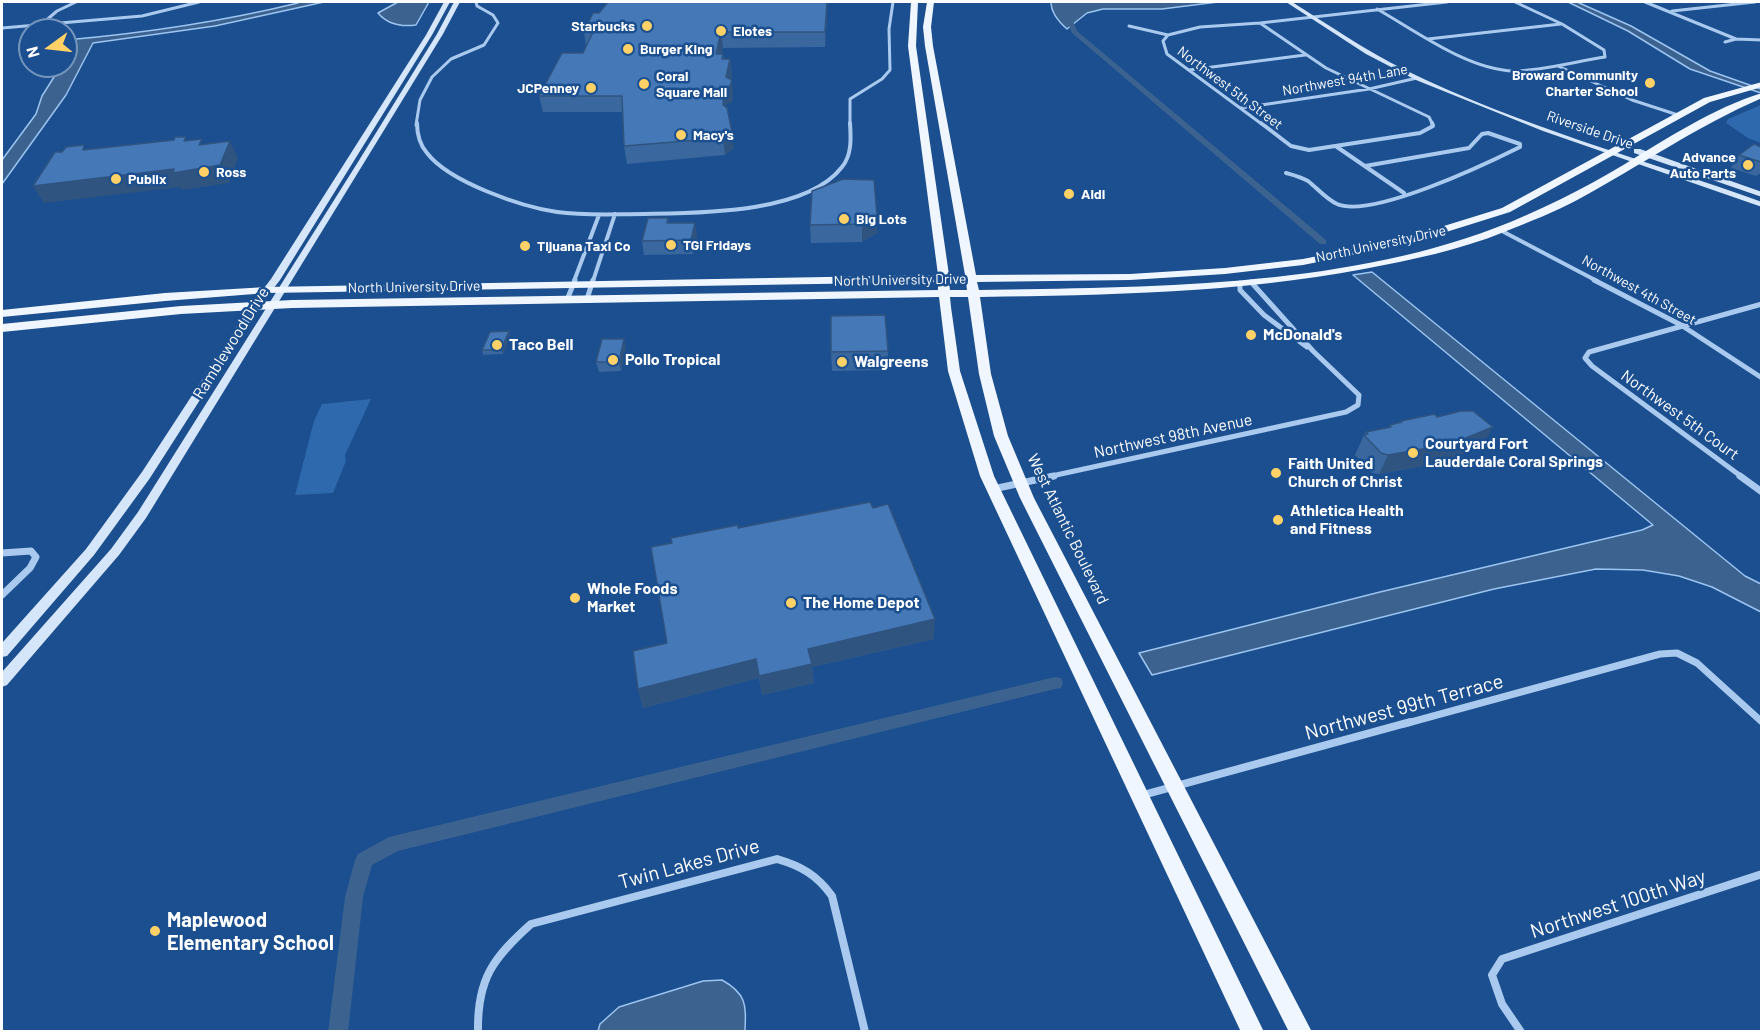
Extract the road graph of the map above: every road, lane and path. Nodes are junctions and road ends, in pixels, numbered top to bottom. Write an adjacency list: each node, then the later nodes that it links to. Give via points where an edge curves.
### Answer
1 (76, 2): 19 (street)
2 (199, 2): 20 (street, via 142,16)
3 (447, 2): 61 (street, Ramblewood Drive)
4 (457, 2): 62 (street, Ramblewood Drive)
5 (476, 2): 50 (street, via 498,22 487,42 446,62 423,93 417,122 426,152 449,174 520,203 547,210)
6 (893, 2): 51 (street, via 890,70 850,99 849,154 831,178 795,196 750,208)
7 (914, 2): 56 (main road, via 912,46)
8 (930, 2): 55 (main road, West Atlantic Boulevard, via 927,27 931,57)
9 (1289, 2): 18 (street, Riverside Drive)
10 (1301, 2): 17 (street, Riverside Drive)
11 (1447, 2): 15 (street)
12 (1515, 2): 22 (street)
13 (1645, 2): 16 (street)
14 (1755, 2): 16 (street)
15 (1377, 9): 17 (street); 27 (street)
16 (1669, 11): 28 (street)
17 (1323, 16): 18 (street); 40 (street, Riverside Drive, via 1426,75)
18 (1312, 17): 21 (street); 34 (street, Riverside Drive)
19 (49, 18)
20 (78, 21)
21 (1260, 23): 26 (street, via 1200,27); 31 (street)
22 (1562, 24): 27 (street); 32 (street, via 1606,54 1599,60)
23 (18, 26): 25 (street)
24 (1129, 26): 26 (street)
25 (2, 28)
26 (1168, 35): 33 (street, Northwest 5th Street, via 1163,42 1167,54)
27 (1428, 39): 32 (street, via 1494,69 1516,71)
28 (1736, 39): 29 (street); 30 (street)
29 (1761, 40)
30 (1725, 42)
31 (1305, 54): 33 (street); 36 (street)
32 (1558, 66): 39 (street, via 1632,100)
33 (1189, 70): 38 (street, Northwest 5th Street)
34 (1417, 78): 36 (street, Northwest 94th Lane); 42 (street, Riverside Drive, via 1492,110)
35 (1758, 84): 39 (main road, North University Drive, via 1707,100)
36 (1369, 89): 38 (street, Northwest 94th Lane); 41 (street, via 1429,117 1433,126 1420,133)
37 (1761, 95): 43 (main road, North University Drive, via 1730,108)
38 (1241, 108): 41 (street, Northwest 5th Street, via 1291,146 1309,150)
39 (1678, 115): 42 (main road, North University Drive)
40 (1574, 130)
41 (1336, 146): 44 (street)
42 (1617, 148): 43 (street, Riverside Drive); 49 (main road, North University Drive)
43 (1643, 158): 47 (street, Riverside Drive); 48 (street, Riverside Drive); 52 (main road, North University Drive, via 1547,211)
44 (1365, 166): 46 (street); 46 (street, via 1469,148 1488,133 1520,144 1461,176)
45 (1286, 173): 46 (street, via 1305,179 1337,204 1347,207)
46 (1404, 193)
47 (1761, 195)
48 (1761, 205)
49 (1506, 210): 52 (main road, via 1496,224); 53 (main road, North University Drive, via 1404,242)
50 (599, 214): 51 (street); 58 (street)
51 (615, 214): 59 (street)
52 (1500, 230): 57 (main road, North University Drive, via 1419,253); 74 (street, Northwest 4th Street)
53 (1264, 267): 54 (main road, North University Drive); 57 (main road, via 1244,275)
54 (1225, 271): 55 (main road, North University Drive, via 1130,277); 60 (main road)
55 (971, 278): 56 (main road, North University Drive); 64 (main road, West Atlantic Boulevard)
56 (944, 279): 59 (main road, North University Drive); 63 (main road)
57 (1245, 283): 60 (main road, North University Drive); 76 (street); 76 (street, via 1239,290 1264,315)
58 (573, 284): 59 (main road, North University Drive); 62 (main road, North University Drive); 66 (street)
59 (592, 284): 65 (street)
60 (1194, 288): 64 (main road, North University Drive)
61 (267, 290): 62 (main road, North University Drive); 67 (main road, North University Drive); 70 (street, Ramblewood Drive)
62 (284, 290): 68 (street, Ramblewood Drive)
63 (944, 294): 64 (main road, North University Drive); 65 (main road, North University Drive); 79 (main road, via 954,371)
64 (973, 294): 78 (main road, West Atlantic Boulevard, via 991,404)
65 (588, 299): 66 (main road, North University Drive)
66 (567, 300): 68 (main road, North University Drive)
67 (103, 303): 71 (main road, North University Drive); 75 (main road, via 11,321)
68 (275, 304): 70 (main road, North University Drive); 84 (street, Ramblewood Drive, via 142,515 115,552)
69 (1761, 304): 74 (street)
70 (256, 305): 75 (main road, North University Drive); 83 (street, Ramblewood Drive, via 121,510 90,552)
71 (15, 312): 72 (main road, North University Drive); 73 (main road)
72 (2, 314)
73 (2, 318)
74 (1680, 325): 77 (street, Northwest 4th Street); 80 (street, Northwest 5th Court, via 1589,352 1585,358)
75 (2, 327)
76 (1313, 351): 78 (street, Northwest 98th Avenue, via 1359,394 1358,405 1346,412)
77 (1761, 378)
78 (1020, 483): 79 (street, Northwest 98th Avenue); 86 (main road, West Atlantic Boulevard)
79 (992, 489): 87 (main road)
80 (1761, 492)
81 (2, 553): 82 (street, via 31,551 36,557)
82 (2, 596)
83 (2, 652)
84 (2, 681)
85 (1761, 722): 86 (street, Northwest 99th Terrace, via 1697,663 1677,653 1660,654)
86 (1175, 787): 87 (street, Northwest 99th Terrace); 92 (main road, West Atlantic Boulevard)
87 (1140, 796): 91 (main road)
88 (1761, 874): 93 (street, Northwest 100th Way, via 1502,959 1492,975 1502,1004)
89 (478, 1032): 90 (street, Twin Lakes Drive, via 481,989 490,964 531,924 777,859 800,865 819,877 832,896)
90 (865, 1032)
91 (1253, 1032)
92 (1301, 1032)
93 (1521, 1032)

